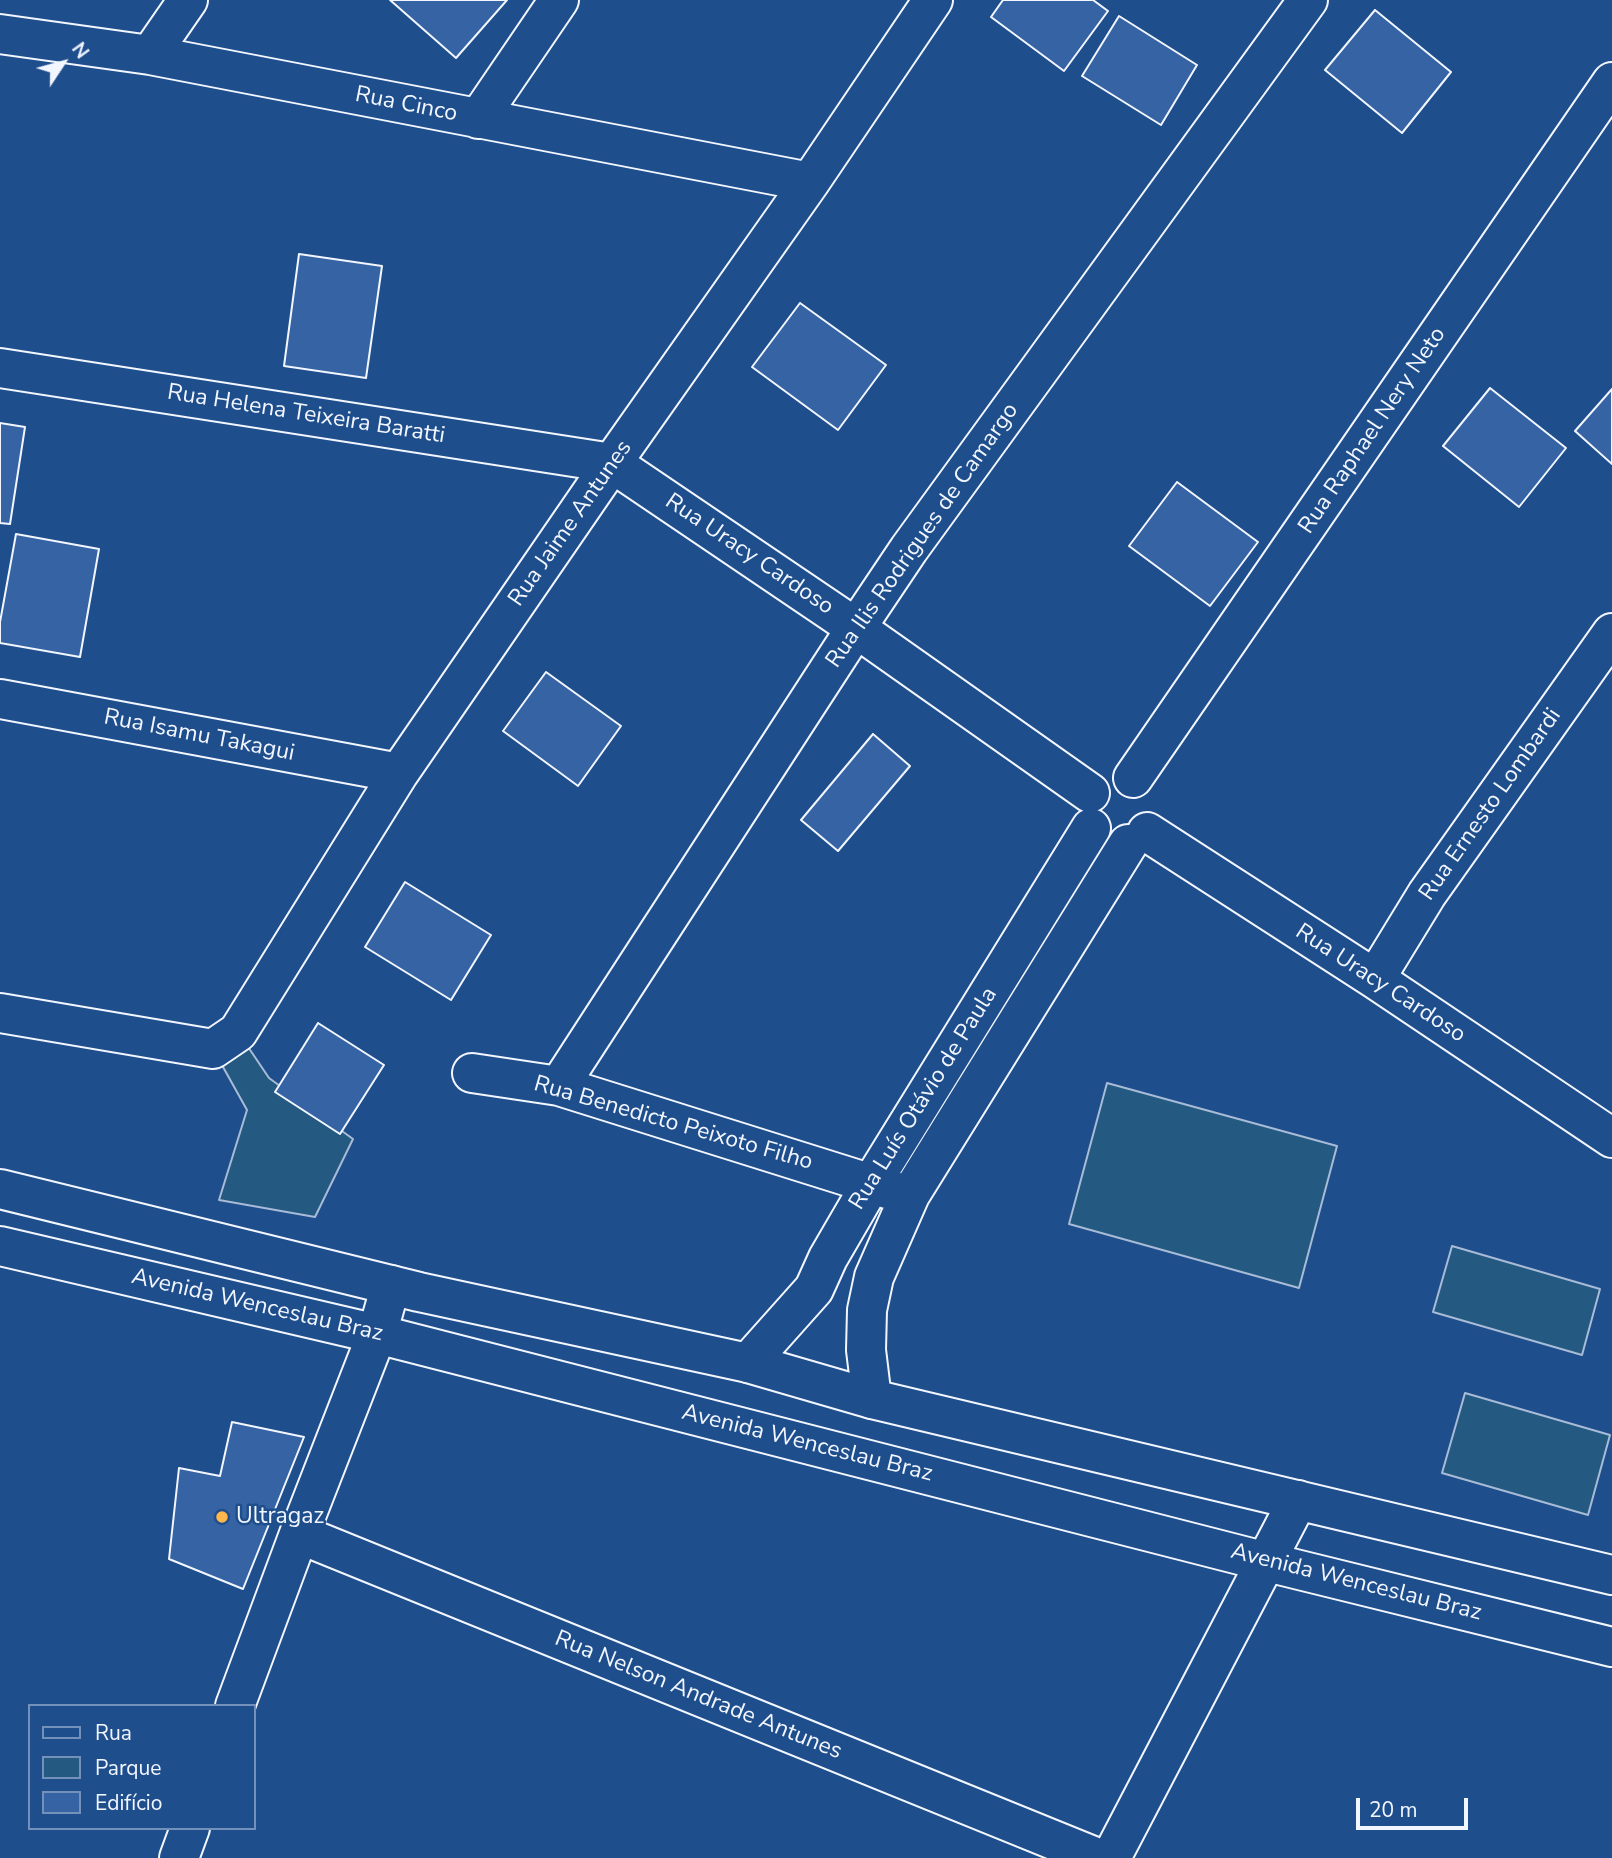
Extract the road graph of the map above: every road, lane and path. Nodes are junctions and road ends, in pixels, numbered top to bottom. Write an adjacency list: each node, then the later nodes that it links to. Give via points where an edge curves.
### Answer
1 (187, 0): 6 (street)
2 (559, 0): 8 (street)
3 (933, 0): 9 (street, Rua Jaime Antunes)
4 (1308, 0): 12 (street, Rua Ilis Rodrigues de Camargo, via 917,537)
5 (0, 34): 6 (street, Rua Cinco)
6 (150, 55): 8 (street, Rua Cinco)
7 (1612, 82): 16 (street, Rua Raphael Nery Neto)
8 (478, 119): 9 (street, Rua Cinco)
9 (810, 182): 11 (street, Rua Jaime Antunes)
10 (0, 368): 11 (street, Rua Helena Teixeira Baratti)
11 (612, 463): 12 (street, Rua Uracy Cardoso); 15 (street, Rua Jaime Antunes)
12 (856, 628): 17 (street, Rua Uracy Cardoso); 22 (street, Rua Ilis Rodrigues de Camargo)
13 (1612, 633): 19 (street, Rua Ernesto Lombardi, via 1427,894)
14 (0, 698): 15 (street, Rua Isamu Takagui)
15 (399, 772): 20 (street, Rua Jaime Antunes, via 238,1032 213,1049)
16 (1133, 778): 17 (street, via 1109,778 1098,784); 18 (street, via 1152,796 1154,808 1153,821)
17 (1091, 811): 18 (street, via 1101,838 1114,844); 24 (street, Rua Luís Otávio de Paula)
18 (1137, 838): 19 (street, Rua Uracy Cardoso); 26 (street, Rua Luís Otávio de Paula)
19 (1376, 979): 23 (street, Rua Uracy Cardoso)
20 (0, 1013)
21 (472, 1073): 22 (street, Rua Benedicto Peixoto Filho)
22 (559, 1086): 24 (street, Rua Benedicto Peixoto Filho)
23 (1612, 1138)
24 (871, 1184): 26 (street, Rua Benedicto Peixoto Filho); 30 (street, Rua Luís Otávio de Paula, via 814,1289)
25 (0, 1189): 28 (street)
26 (910, 1195): 31 (street, Rua Luís Otávio de Paula, via 874,1277 867,1310)
27 (0, 1246): 29 (street, Avenida Wenceslau Braz)
28 (391, 1285): 29 (street); 30 (street)
29 (377, 1334): 33 (street); 34 (street, Avenida Wenceslau Braz)
30 (748, 1363): 31 (street)
31 (872, 1399): 32 (street)
32 (1298, 1500): 34 (street); 35 (street)
33 (299, 1534): 37 (street); 40 (street, Rua Nelson Andrade Antunes)
34 (1267, 1562): 36 (street, Avenida Wenceslau Braz); 41 (street)
35 (1612, 1575)
36 (1612, 1647)
37 (236, 1704)
38 (189, 1830): 39 (street)
39 (179, 1858)
40 (1098, 1858)
41 (1111, 1858)

